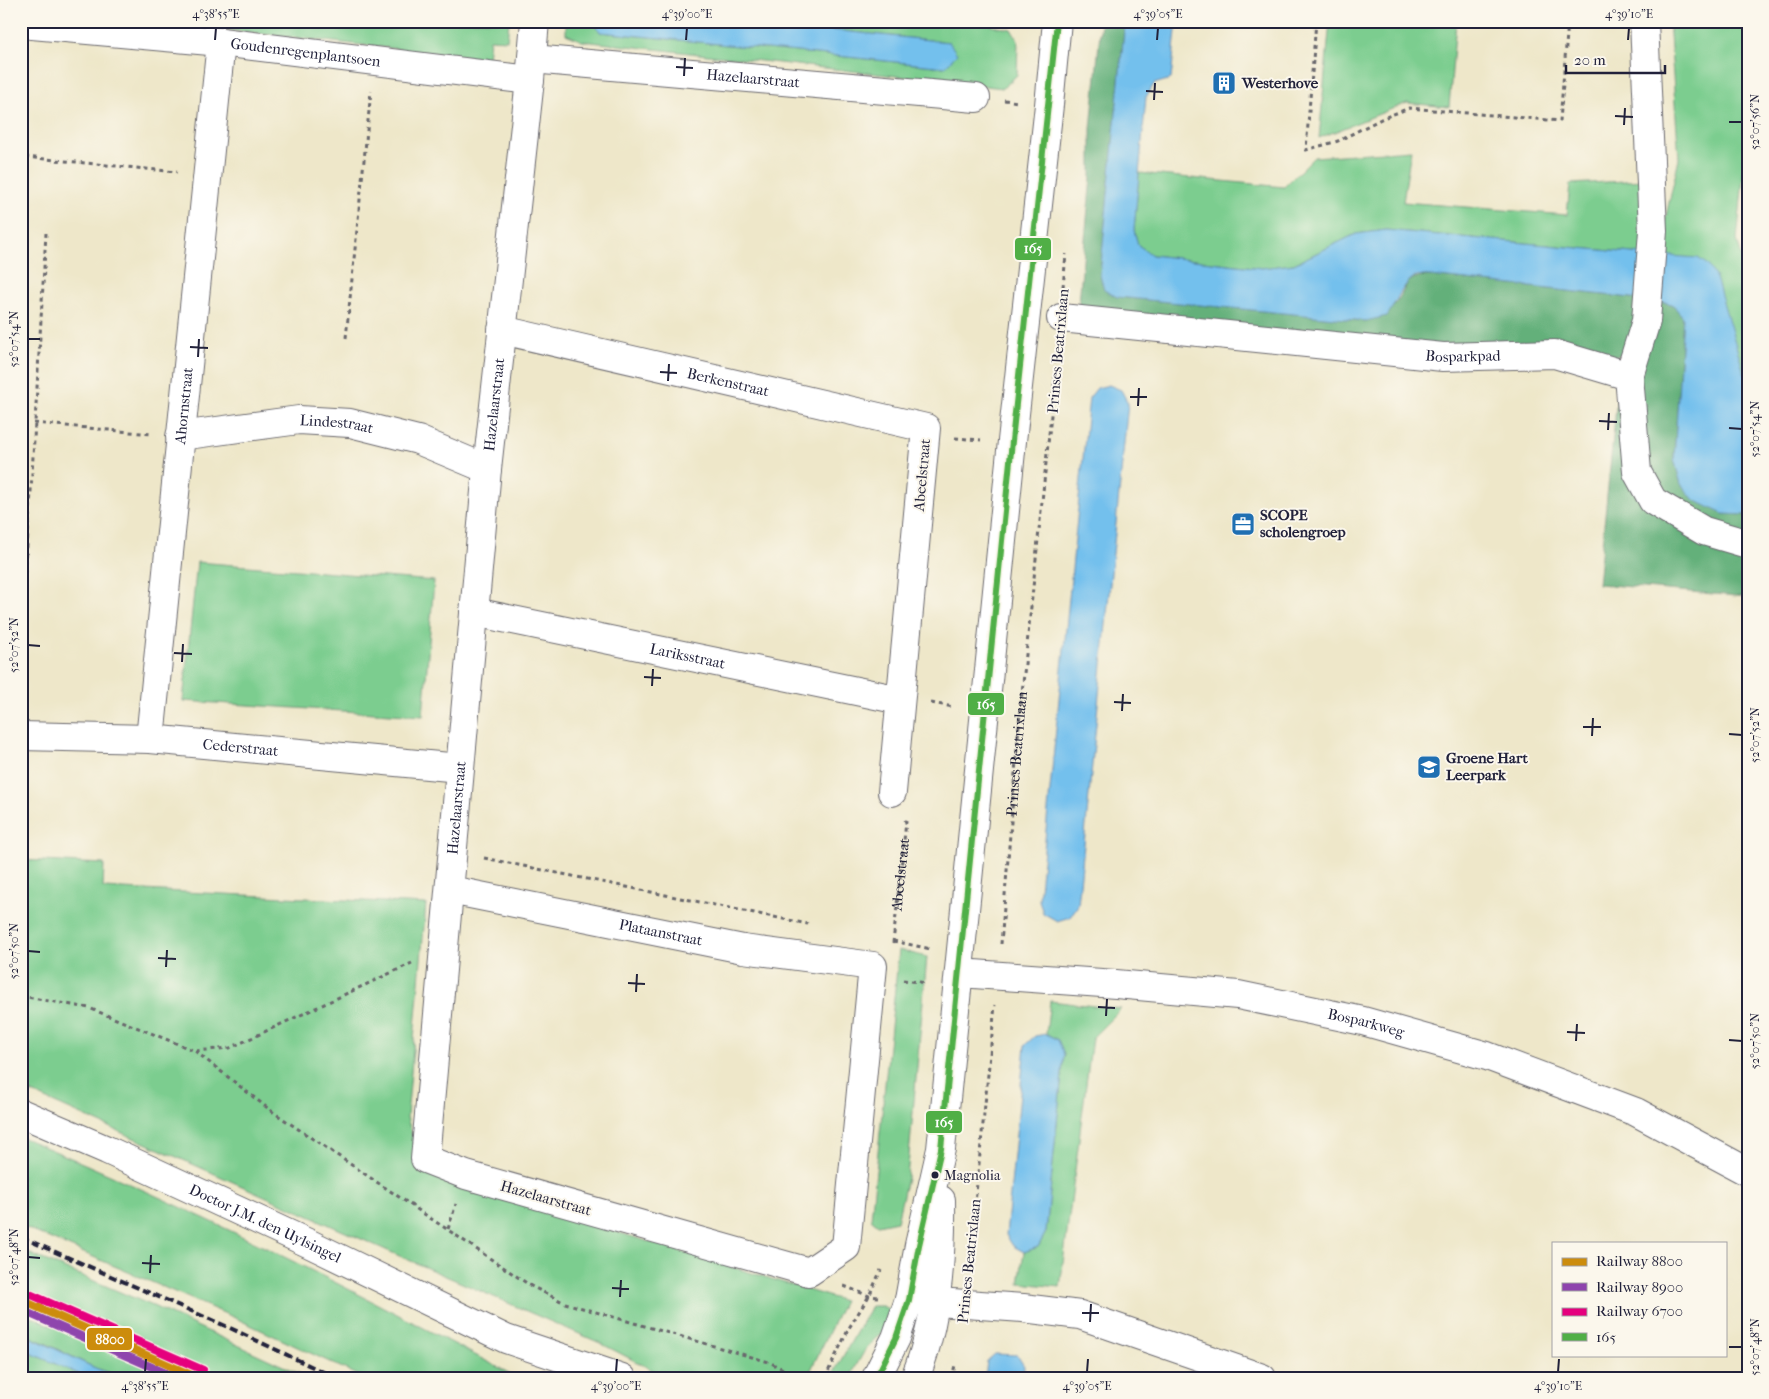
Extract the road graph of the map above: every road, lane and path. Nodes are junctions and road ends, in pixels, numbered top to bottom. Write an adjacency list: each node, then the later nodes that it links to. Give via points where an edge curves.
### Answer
1 (535, 21): 9 (street, Hazelaarstraat)
2 (1057, 21): 11 (street, Prinses Beatrixlaan)
3 (1316, 21): 4 (path, via 1306,150 1338,141 1409,108 1560,121)
4 (1568, 21)
5 (1644, 21): 19 (street, via 1653,231 1646,321)
6 (21, 24): 7 (street, Goudenregenplantsoen)
7 (221, 42): 8 (street, Goudenregenplantsoen); 13 (street, Ahornstraat)
8 (374, 60): 9 (street, Goudenregenplantsoen); 18 (path)
9 (531, 69): 10 (street, Hazelaarstraat); 17 (street, Hazelaarstraat)
10 (976, 98): 11 (path)
11 (1049, 104): 42 (street, Prinses Beatrixlaan)
12 (25, 157): 13 (path)
13 (208, 176): 22 (street, Ahornstraat)
14 (46, 233): 20 (path)
15 (1067, 250): 16 (path, Prinses Beatrixlaan)
16 (1061, 318): 19 (street, Bosparkpad, via 1443,357 1556,354); 43 (path, Prinses Beatrixlaan, via 1020,712)
17 (502, 330): 21 (street, Berkenstraat); 23 (street, Hazelaarstraat)
18 (346, 338)
19 (1629, 376): 26 (street, via 1638,472 1653,501 1704,531)
20 (34, 423): 22 (path); 25 (path)
21 (926, 428): 29 (street, Abeelstraat)
22 (180, 436): 23 (street, Lindestraat, via 299,420 350,423 418,440); 31 (street, Ahornstraat)
23 (487, 468): 27 (street, Hazelaarstraat)
24 (21, 508): 25 (path)
25 (30, 508): 28 (path)
26 (1748, 544)
27 (474, 612): 29 (street, Lariksstraat); 32 (street, Hazelaarstraat)
28 (21, 620)
29 (900, 700): 33 (street, Abeelstraat)
30 (21, 736): 31 (street, Cederstraat)
31 (150, 739): 32 (street, Cederstraat)
32 (460, 768): 34 (street, Hazelaarstraat)
33 (892, 792): 38 (path, Abeelstraat, via 906,822)
34 (454, 852): 35 (street, Hazelaarstraat); 36 (path)
35 (450, 890): 39 (street, Hazelaarstraat); 41 (street, Plataanstraat, via 743,949)
36 (815, 925)
37 (884, 939): 38 (path)
38 (894, 941): 40 (path); 41 (path, Abeelstraat)
39 (444, 947): 41 (street, Hazelaarstraat, via 425,1159 466,1175 809,1272 846,1247); 46 (path, via 230,1048)
40 (937, 950)
41 (885, 965): 44 (path)
42 (959, 973): 43 (street, Bosparkweg); 51 (street, Prinses Beatrixlaan, via 941,1149 942,1222)
43 (999, 975): 48 (street, Bosparkweg, via 1238,994 1363,1021 1487,1056 1636,1112); 49 (path, Prinses Beatrixlaan)
44 (933, 984)
45 (21, 996): 46 (path, via 89,1008)
46 (194, 1051): 56 (path, via 270,1110 530,1286 565,1303 769,1362)
47 (21, 1113): 52 (street, Doctor J.M. den Uylsingel, via 299,1239)
48 (1748, 1172)
49 (974, 1214)
50 (869, 1296): 57 (path)
51 (922, 1301): 58 (street, Prinses Beatrixlaan, via 896,1338); 59 (street, Prinses Beatrixlaan, via 928,1342); 61 (street, via 1080,1315)
52 (506, 1339): 54 (street, Doctor J.M. den Uylsingel); 55 (street, Doctor J.M. den Uylsingel)
53 (956, 1358): 60 (path)
54 (559, 1378)
55 (622, 1378)
56 (801, 1378)
57 (825, 1378)
58 (876, 1378)
59 (916, 1378)
60 (952, 1378)
61 (1262, 1378)

